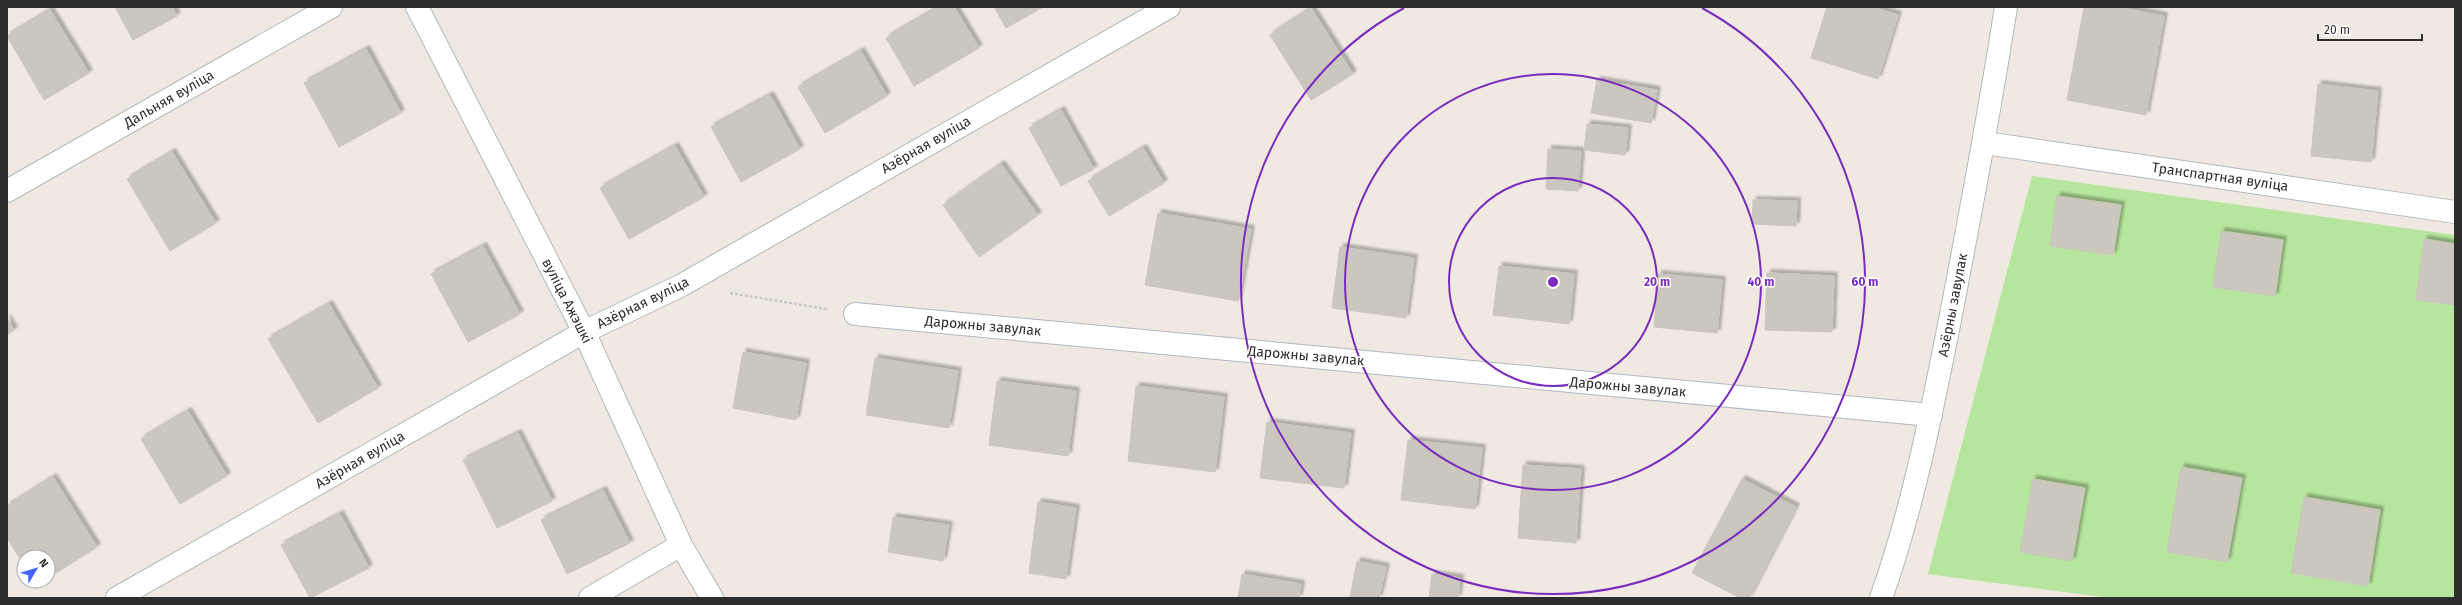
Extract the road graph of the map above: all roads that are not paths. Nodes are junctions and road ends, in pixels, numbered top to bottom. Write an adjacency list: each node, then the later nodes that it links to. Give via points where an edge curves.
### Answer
1 (331, 7): 6 (street, Дальняя вуліца)
2 (417, 7): 9 (street, вуліца Ажэшкі)
3 (1169, 7): 9 (street, Азёрная вуліца, via 682,284)
4 (2006, 7): 5 (street, Азёрны завулак)
5 (1985, 143): 7 (street, Транспартная вуліца); 10 (street, Азёрны завулак)
6 (7, 190)
7 (2455, 212)
8 (855, 314): 10 (street, Дарожны завулак)
9 (584, 332): 11 (street, вуліца Ажэшкі); 12 (street, Азёрная вуліца)
10 (1930, 415): 15 (street, Азёрны завулак, via 1894,562)
11 (681, 545): 13 (street); 14 (street, вуліца Ажэшкі)
12 (117, 598)
13 (590, 598)
14 (712, 598)
15 (1881, 598)

